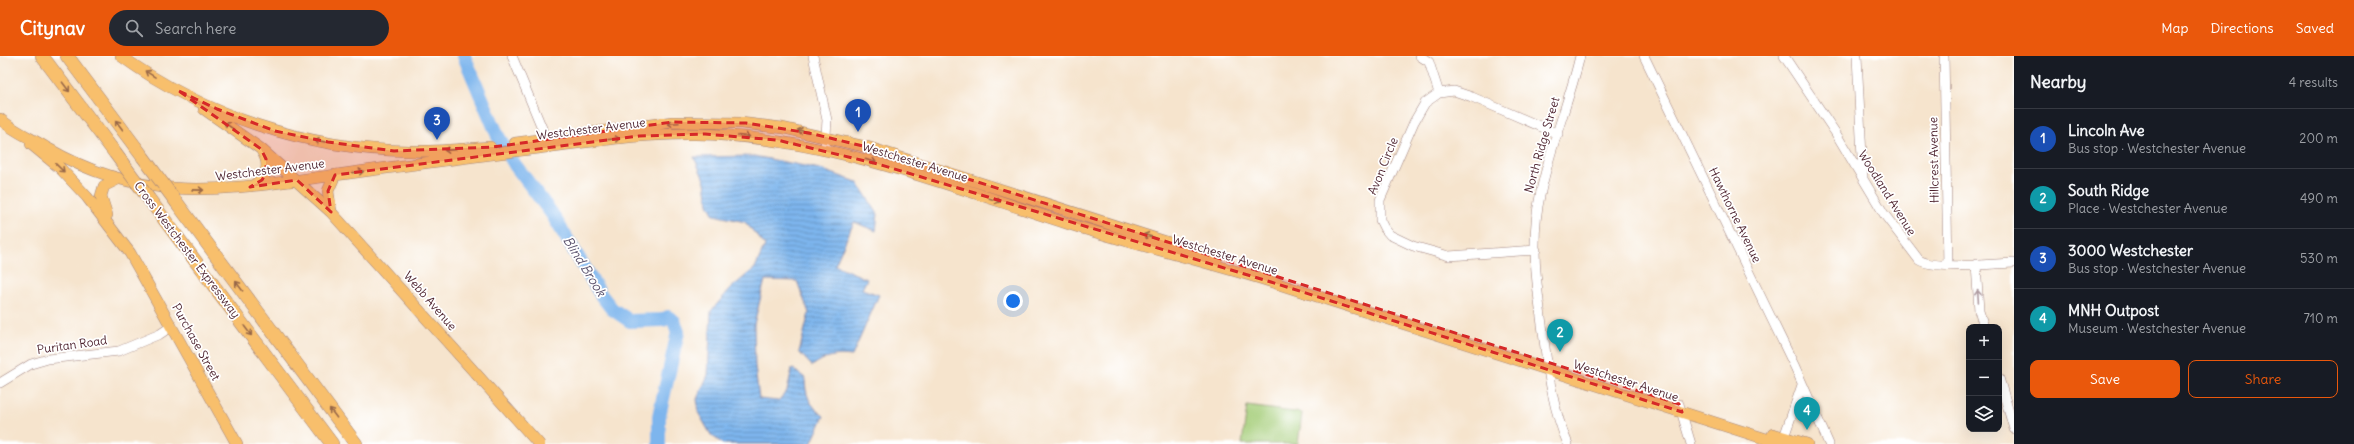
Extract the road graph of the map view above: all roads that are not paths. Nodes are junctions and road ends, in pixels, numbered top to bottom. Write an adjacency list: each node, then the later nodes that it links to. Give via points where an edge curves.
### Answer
1 (42, 56): 43 (highway, Cross Westchester Expressway, one-way to 43, bridge)
2 (67, 56): 44 (highway, Cross Westchester Expressway, one-way to 2, bridge)
3 (121, 56): 12 (main road, one-way to 3)
4 (512, 56): 18 (street)
5 (813, 56): 17 (street, via 827,120)
6 (1420, 56): 13 (street, via 1429,62)
7 (1580, 56): 16 (street, North Ridge Street)
8 (1644, 56): 37 (street, Hawthorne Avenue, via 1796,367)
9 (1784, 56): 24 (street, Woodland Avenue)
10 (1857, 56): 24 (street)
11 (1944, 56): 32 (street, Hillcrest Avenue)
12 (179, 91): 19 (main road, Webb Avenue, one-way to 12); 20 (main road, Westchester Avenue, one-way to 12, via 408,151 328,142 276,131 242,120)
13 (1439, 93): 16 (street, via 1454,91 1472,96); 28 (street, Avon Circle, via 1425,104 1414,122 1384,190 1379,209 1384,228 1399,240 1449,256)
14 (0, 119): 15 (main road, Westchester Avenue)
15 (19, 134): 23 (main road, Westchester Avenue, via 79,164); 29 (main road, one-way to 29, via 59,167 87,197)
16 (1558, 134): 28 (street, North Ridge Street, via 1539,198)
17 (826, 136): 18 (main road, Westchester Avenue, one-way to 18, via 755,124 700,122 645,125); 21 (street); 35 (main road, Westchester Avenue, one-way to 17)
18 (546, 143): 20 (main road, Westchester Avenue); 21 (main road, Westchester Avenue, one-way to 21, via 683,134 762,138)
19 (261, 149): 25 (main road, Webb Avenue); 26 (main road, via 266,159 266,173 262,180)
20 (491, 150): 22 (main road, Westchester Avenue, one-way to 20)
21 (826, 150): 35 (main road, Westchester Avenue, one-way to 35, via 853,156 1073,225)
22 (335, 175): 25 (main road, Westchester Avenue); 27 (main road, via 328,191)
23 (118, 179): 26 (main road, Westchester Avenue, one-way to 26, via 181,190); 29 (main road, via 104,186 100,196 108,216 126,242)
24 (1863, 179): 32 (street, Woodland Avenue, via 1888,220 1919,260 1925,264)
25 (297, 180): 26 (main road, Westchester Avenue); 27 (main road, Webb Avenue)
26 (250, 187)
27 (331, 212): 45 (main road, Webb Avenue)
28 (1536, 250): 35 (street, North Ridge Street)
29 (130, 253): 34 (main road, Purchase Street)
30 (2014, 263): 31 (street, Woodland Avenue)
31 (1976, 264): 32 (street, Woodland Avenue); 33 (street, one-way to 31, via 1979,311)
32 (1948, 265)
33 (1983, 324)
34 (172, 326): 36 (street, Puritan Road, via 160,334 119,351 48,359 31,364); 42 (main road, Purchase Street)
35 (1547, 366): 39 (main road, Westchester Avenue); 46 (street, North Ridge Street, via 1561,429)
36 (0, 383)
37 (1802, 385): 41 (street); 49 (street, Hawthorne Avenue)
38 (2002, 388): 40 (street)
39 (1680, 408): 41 (main road, Westchester Avenue); 47 (street)
40 (2014, 429)
41 (1785, 442): 48 (main road, Westchester Avenue)
42 (237, 444)
43 (332, 444)
44 (356, 444)
45 (539, 444)
46 (1568, 444)
47 (1691, 444)
48 (1807, 444)
49 (1829, 444)

